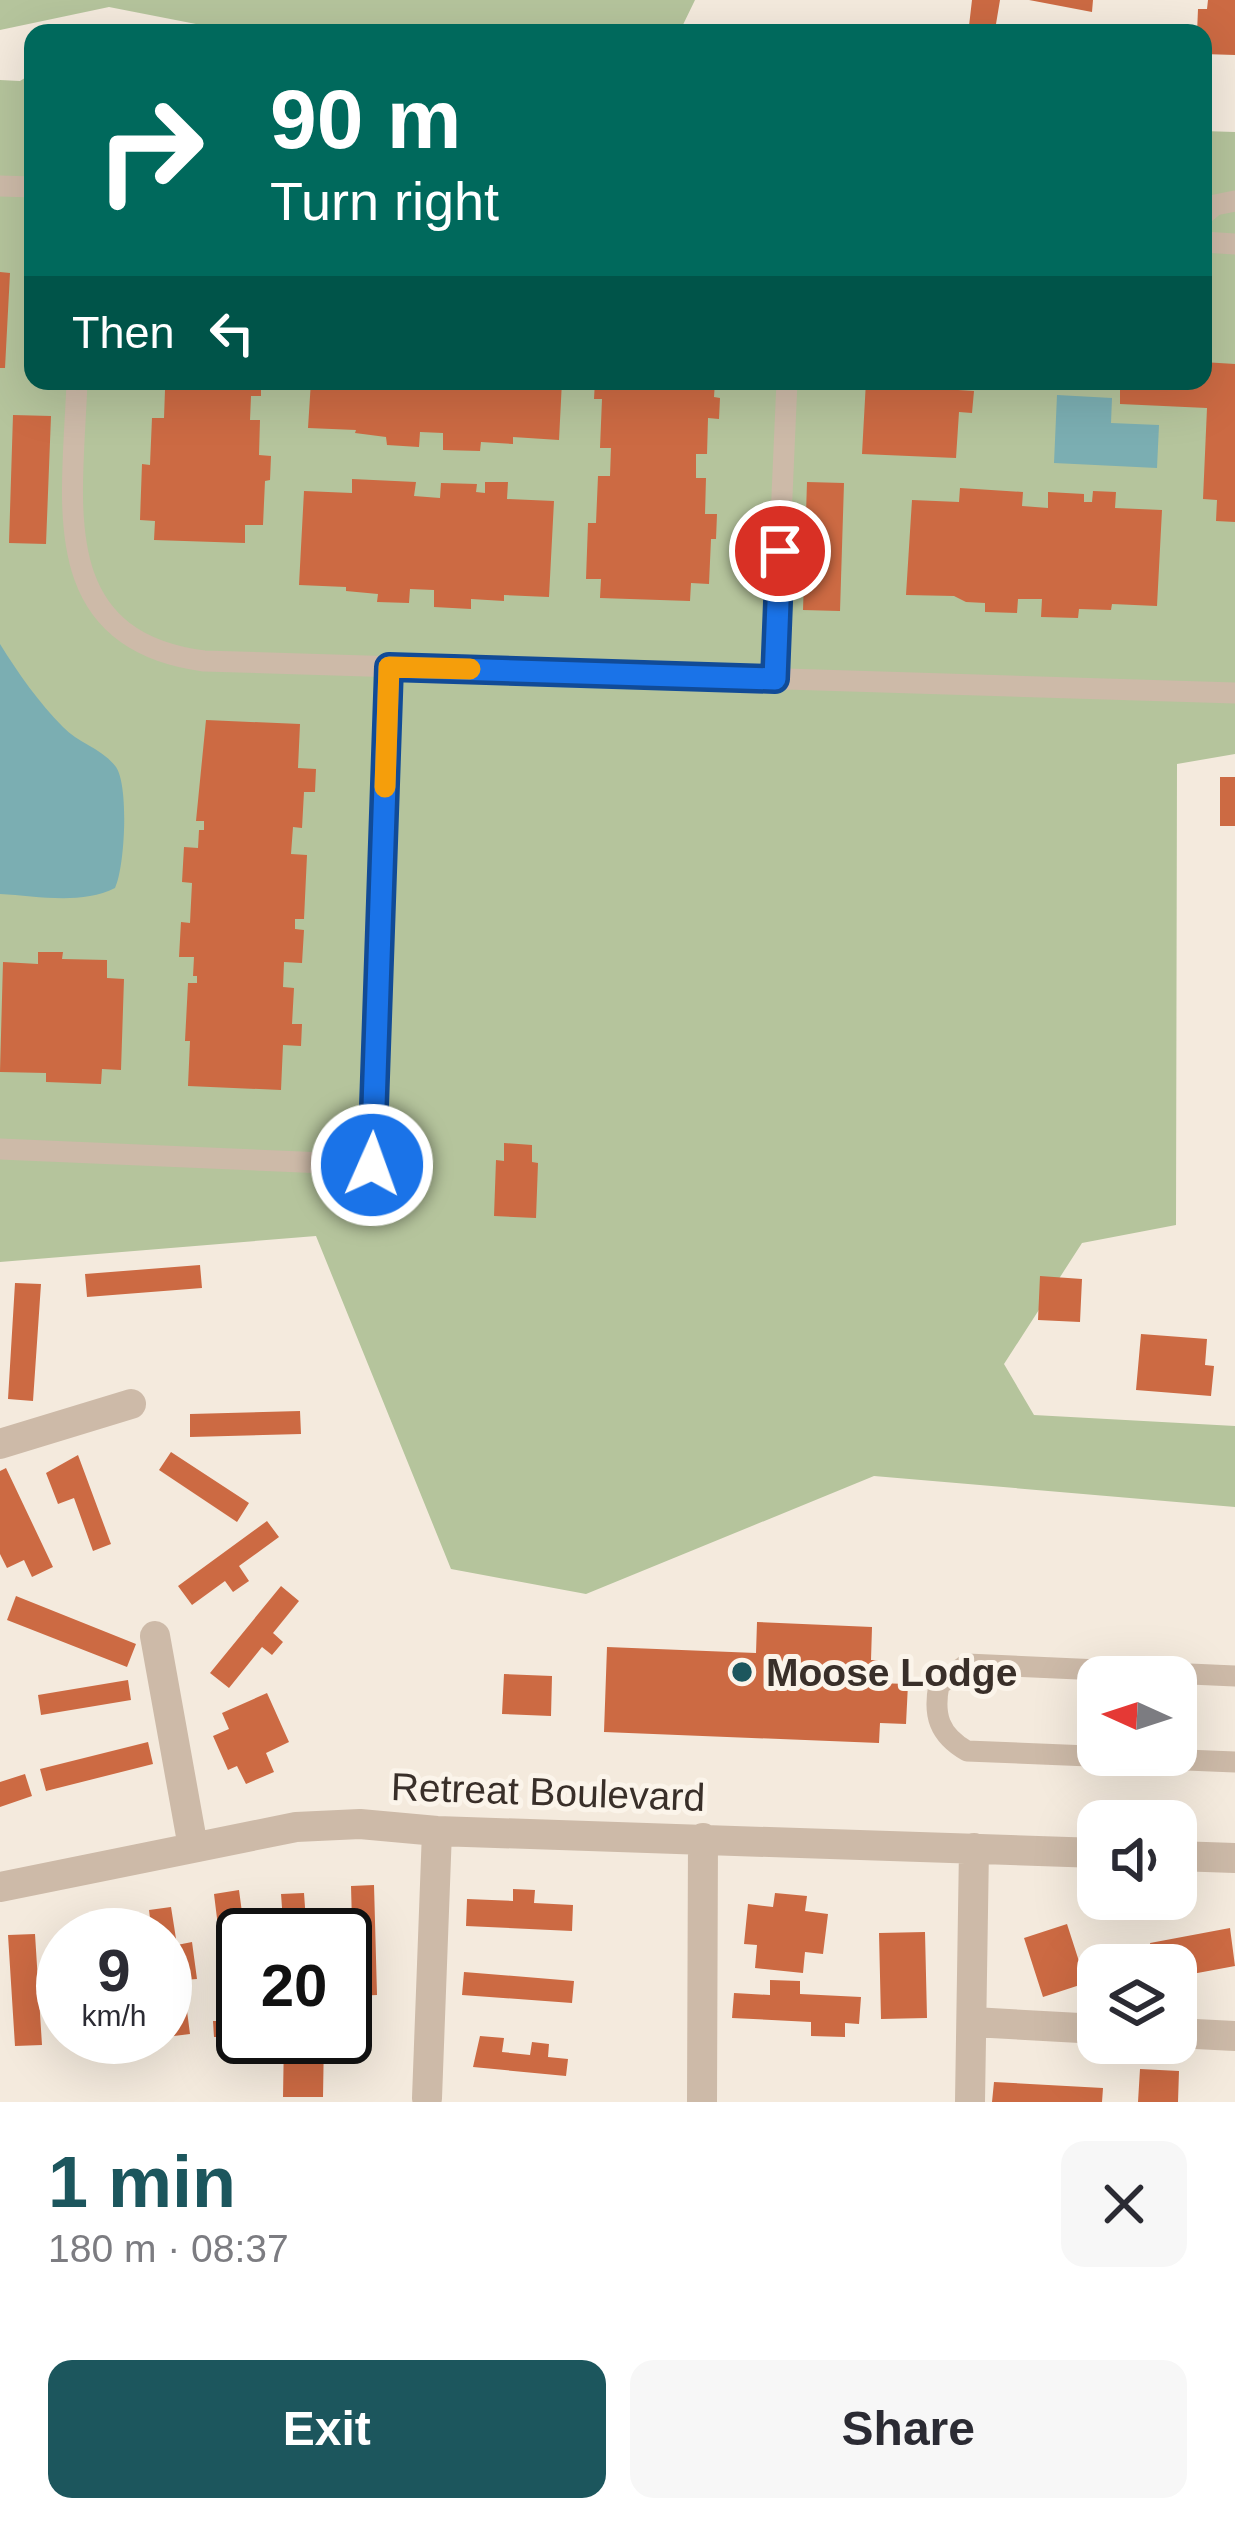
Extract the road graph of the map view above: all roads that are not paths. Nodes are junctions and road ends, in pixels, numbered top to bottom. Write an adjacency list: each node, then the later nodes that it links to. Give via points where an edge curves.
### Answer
1 (77, 390): 3 (lane, via 73,537 81,573 140,645 170,656)
2 (787, 390): 4 (lane)
3 (389, 667): 4 (lane); 6 (lane, via 372,1165)
4 (775, 679): 5 (lane)
5 (1235, 693)
6 (0, 1149)
7 (131, 1404): 8 (street)
8 (0, 1444)
9 (155, 1636): 14 (street)
10 (1235, 1676): 11 (lane, via 967,1664 939,1685 935,1705 939,1726 967,1751)
11 (1235, 1762)
12 (437, 1832): 13 (street, Retreat Boulevard); 14 (street, Retreat Boulevard, via 296,1827); 24 (street)
13 (703, 1838): 15 (street, Retreat Boulevard); 25 (street)
14 (193, 1847): 19 (street, Retreat Boulevard)
15 (974, 1848): 16 (street, Retreat Boulevard); 20 (street)
16 (1077, 1852)
17 (1197, 1857): 18 (street)
18 (1235, 1858)
19 (0, 1887)
20 (973, 2022): 21 (street); 26 (street)
21 (1077, 2028)
22 (1197, 2034): 23 (street)
23 (1235, 2036)
24 (427, 2098)
25 (702, 2102)
26 (970, 2102)

